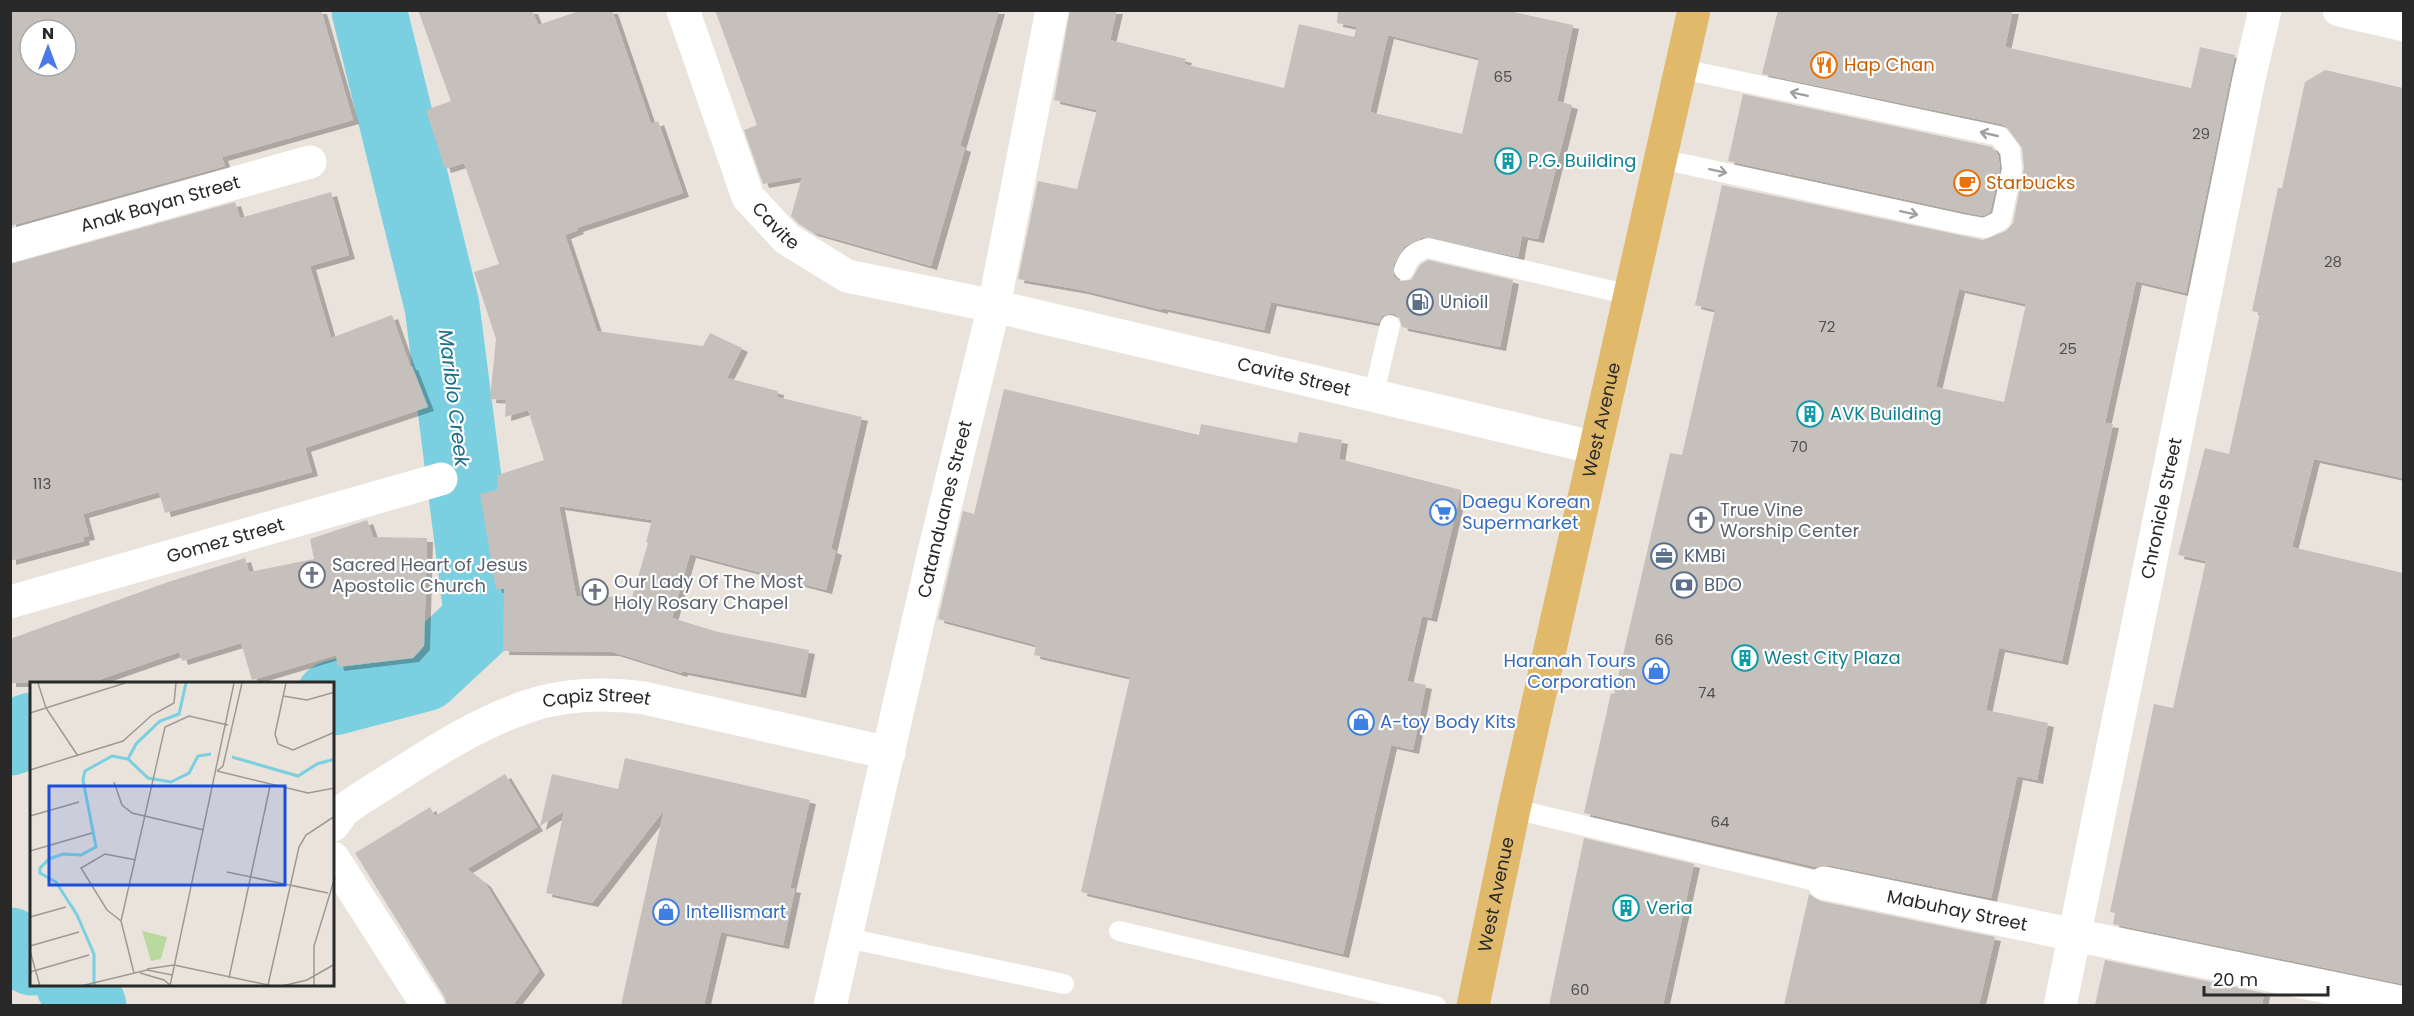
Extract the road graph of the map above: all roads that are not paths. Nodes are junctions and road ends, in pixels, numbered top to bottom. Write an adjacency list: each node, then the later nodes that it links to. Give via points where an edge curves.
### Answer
1 (683, 10): 13 (street, Cavite, via 748,197 787,239 847,276)
2 (1052, 10): 13 (street, Catanduanes Street)
3 (1694, 10): 7 (main road, West Avenue)
4 (2265, 10): 25 (street, Chronicle Street)
5 (2339, 10): 6 (street)
6 (2403, 24)
7 (1682, 69): 8 (main road, West Avenue); 8 (lane, one-way to 7, via 1962,224 1985,228 2001,220 2012,169 2010,150 1999,136)
8 (1661, 159): 12 (main road, West Avenue)
9 (310, 162): 10 (street, Anak Bayan Street)
10 (10, 246)
11 (1404, 270): 12 (lane, via 1416,251 1428,248)
12 (1630, 295): 16 (main road, West Avenue)
13 (994, 306): 15 (street, Cavite Street); 19 (street, Catanduanes Street)
14 (1390, 325): 15 (lane)
15 (1373, 397): 16 (street, Cavite Street)
16 (1596, 448): 20 (main road, West Avenue)
17 (441, 479): 18 (street, Gomez Street)
18 (10, 602)
19 (889, 753): 21 (street, Capiz Street, via 644,698 570,698 528,706 484,724 358,800); 26 (street, Catanduanes Street)
20 (1514, 809): 23 (lane, Mabuhay Street); 32 (main road, West Avenue)
21 (334, 824)
22 (334, 860): 29 (street)
23 (1824, 883): 25 (street, Mabuhay Street)
24 (1119, 931): 31 (lane)
25 (2076, 935): 28 (street, Mabuhay Street); 33 (street, Chronicle Street)
26 (847, 938): 27 (lane); 30 (street, Catanduanes Street)
27 (1064, 984)
28 (2403, 1003)
29 (428, 1005)
30 (830, 1005)
31 (1436, 1005)
32 (1473, 1005)
33 (2060, 1005)

